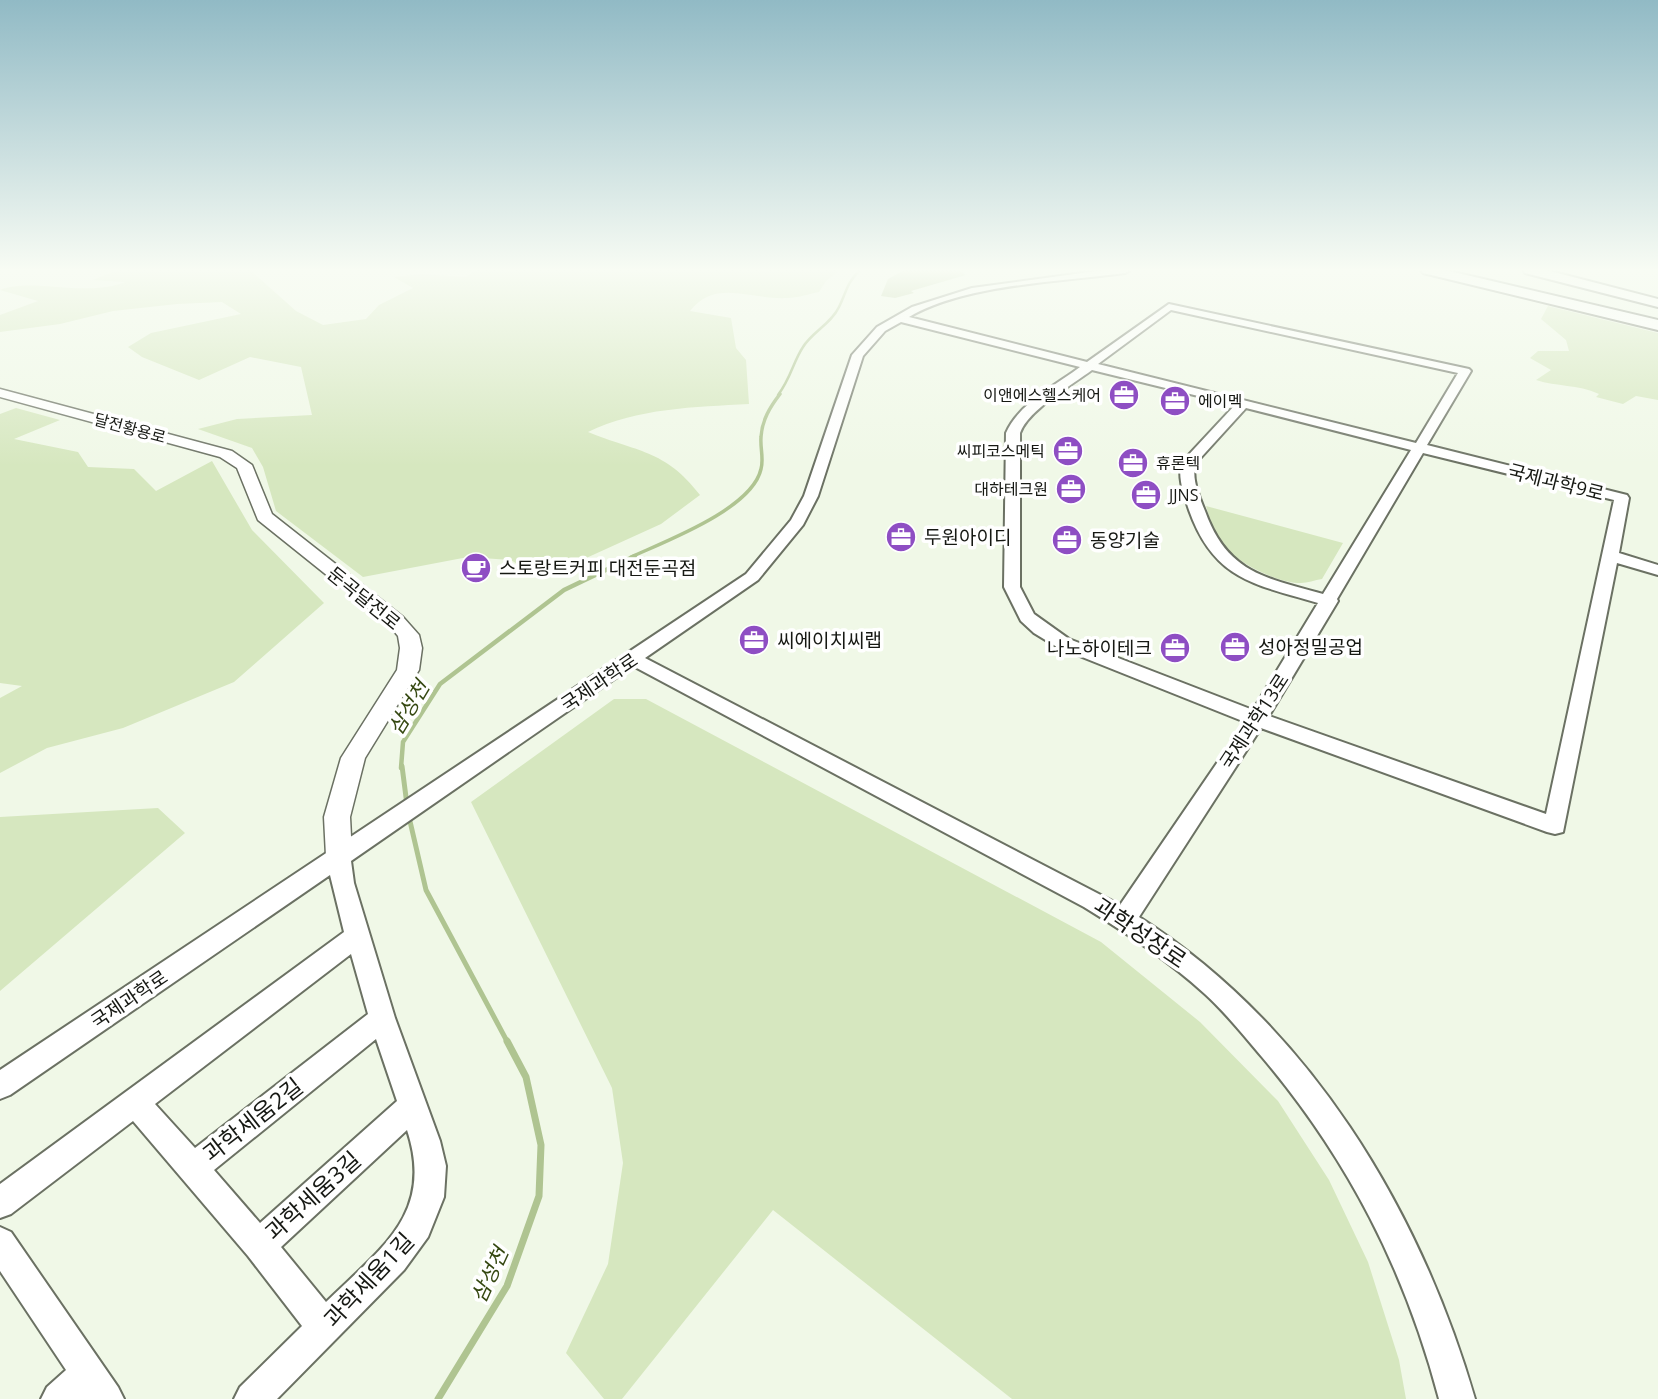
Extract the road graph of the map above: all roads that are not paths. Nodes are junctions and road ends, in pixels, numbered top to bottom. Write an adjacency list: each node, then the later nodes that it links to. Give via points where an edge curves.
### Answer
1 (875, 335): 13 (street, 국제과학로, via 858,355 798,522 752,577)
2 (967, 335): 5 (street, 국제과학9로)
3 (1131, 335): 5 (street, 국제과학13로)
4 (1300, 335): 8 (street, 국제과학13로, via 1465,371)
5 (1090, 366): 7 (street, 국제과학9로); 14 (street, via 1023,417 1013,432 1011,574 1017,601 1040,629 1063,643)
6 (0, 393): 9 (main road, 달전황용로, via 226,454 244,465)
7 (1243, 404): 8 (street, 국제과학9로); 12 (street, via 1188,463 1189,489 1205,534 1219,554 1240,569)
8 (1419, 448): 10 (street, 국제과학9로, via 1622,498); 12 (street, 국제과학13로)
9 (249, 477): 15 (main road, 둔곡달전로, via 264,516 408,635 408,670 353,758 337,817)
10 (1610, 556): 11 (street); 14 (street, 국제과학9로, via 1555,826)
11 (1658, 570)
12 (1330, 601): 14 (street, 국제과학13로)
13 (634, 659): 15 (street, 국제과학로); 16 (street, 과학성장로)
14 (1257, 719): 16 (street, 국제과학13로)
15 (340, 856): 17 (street, 과학세움1길, via 342,883); 19 (street, 국제과학로)
16 (1125, 918): 30 (street, 과학성장로, via 1213,985 1287,1065 1347,1148 1428,1303)
17 (358, 935): 18 (street, 과학세움1길); 20 (street)
18 (382, 1018): 21 (street, 과학세움1길); 22 (street, 과학세움2길)
19 (0, 1086)
20 (134, 1101): 22 (street, 과학세움2길); 23 (street)
21 (413, 1105): 25 (street, 과학세움3길); 26 (street, 과학세움1길, via 431,1166 429,1197 417,1226 393,1259)
22 (193, 1167): 25 (street)
23 (0, 1203)
24 (0, 1243): 27 (street)
25 (259, 1245): 26 (street, 과학세움3길)
26 (325, 1328): 29 (street, 과학세움1길)
27 (97, 1386): 28 (street)
28 (59, 1399)
29 (252, 1399)
30 (1457, 1399)

